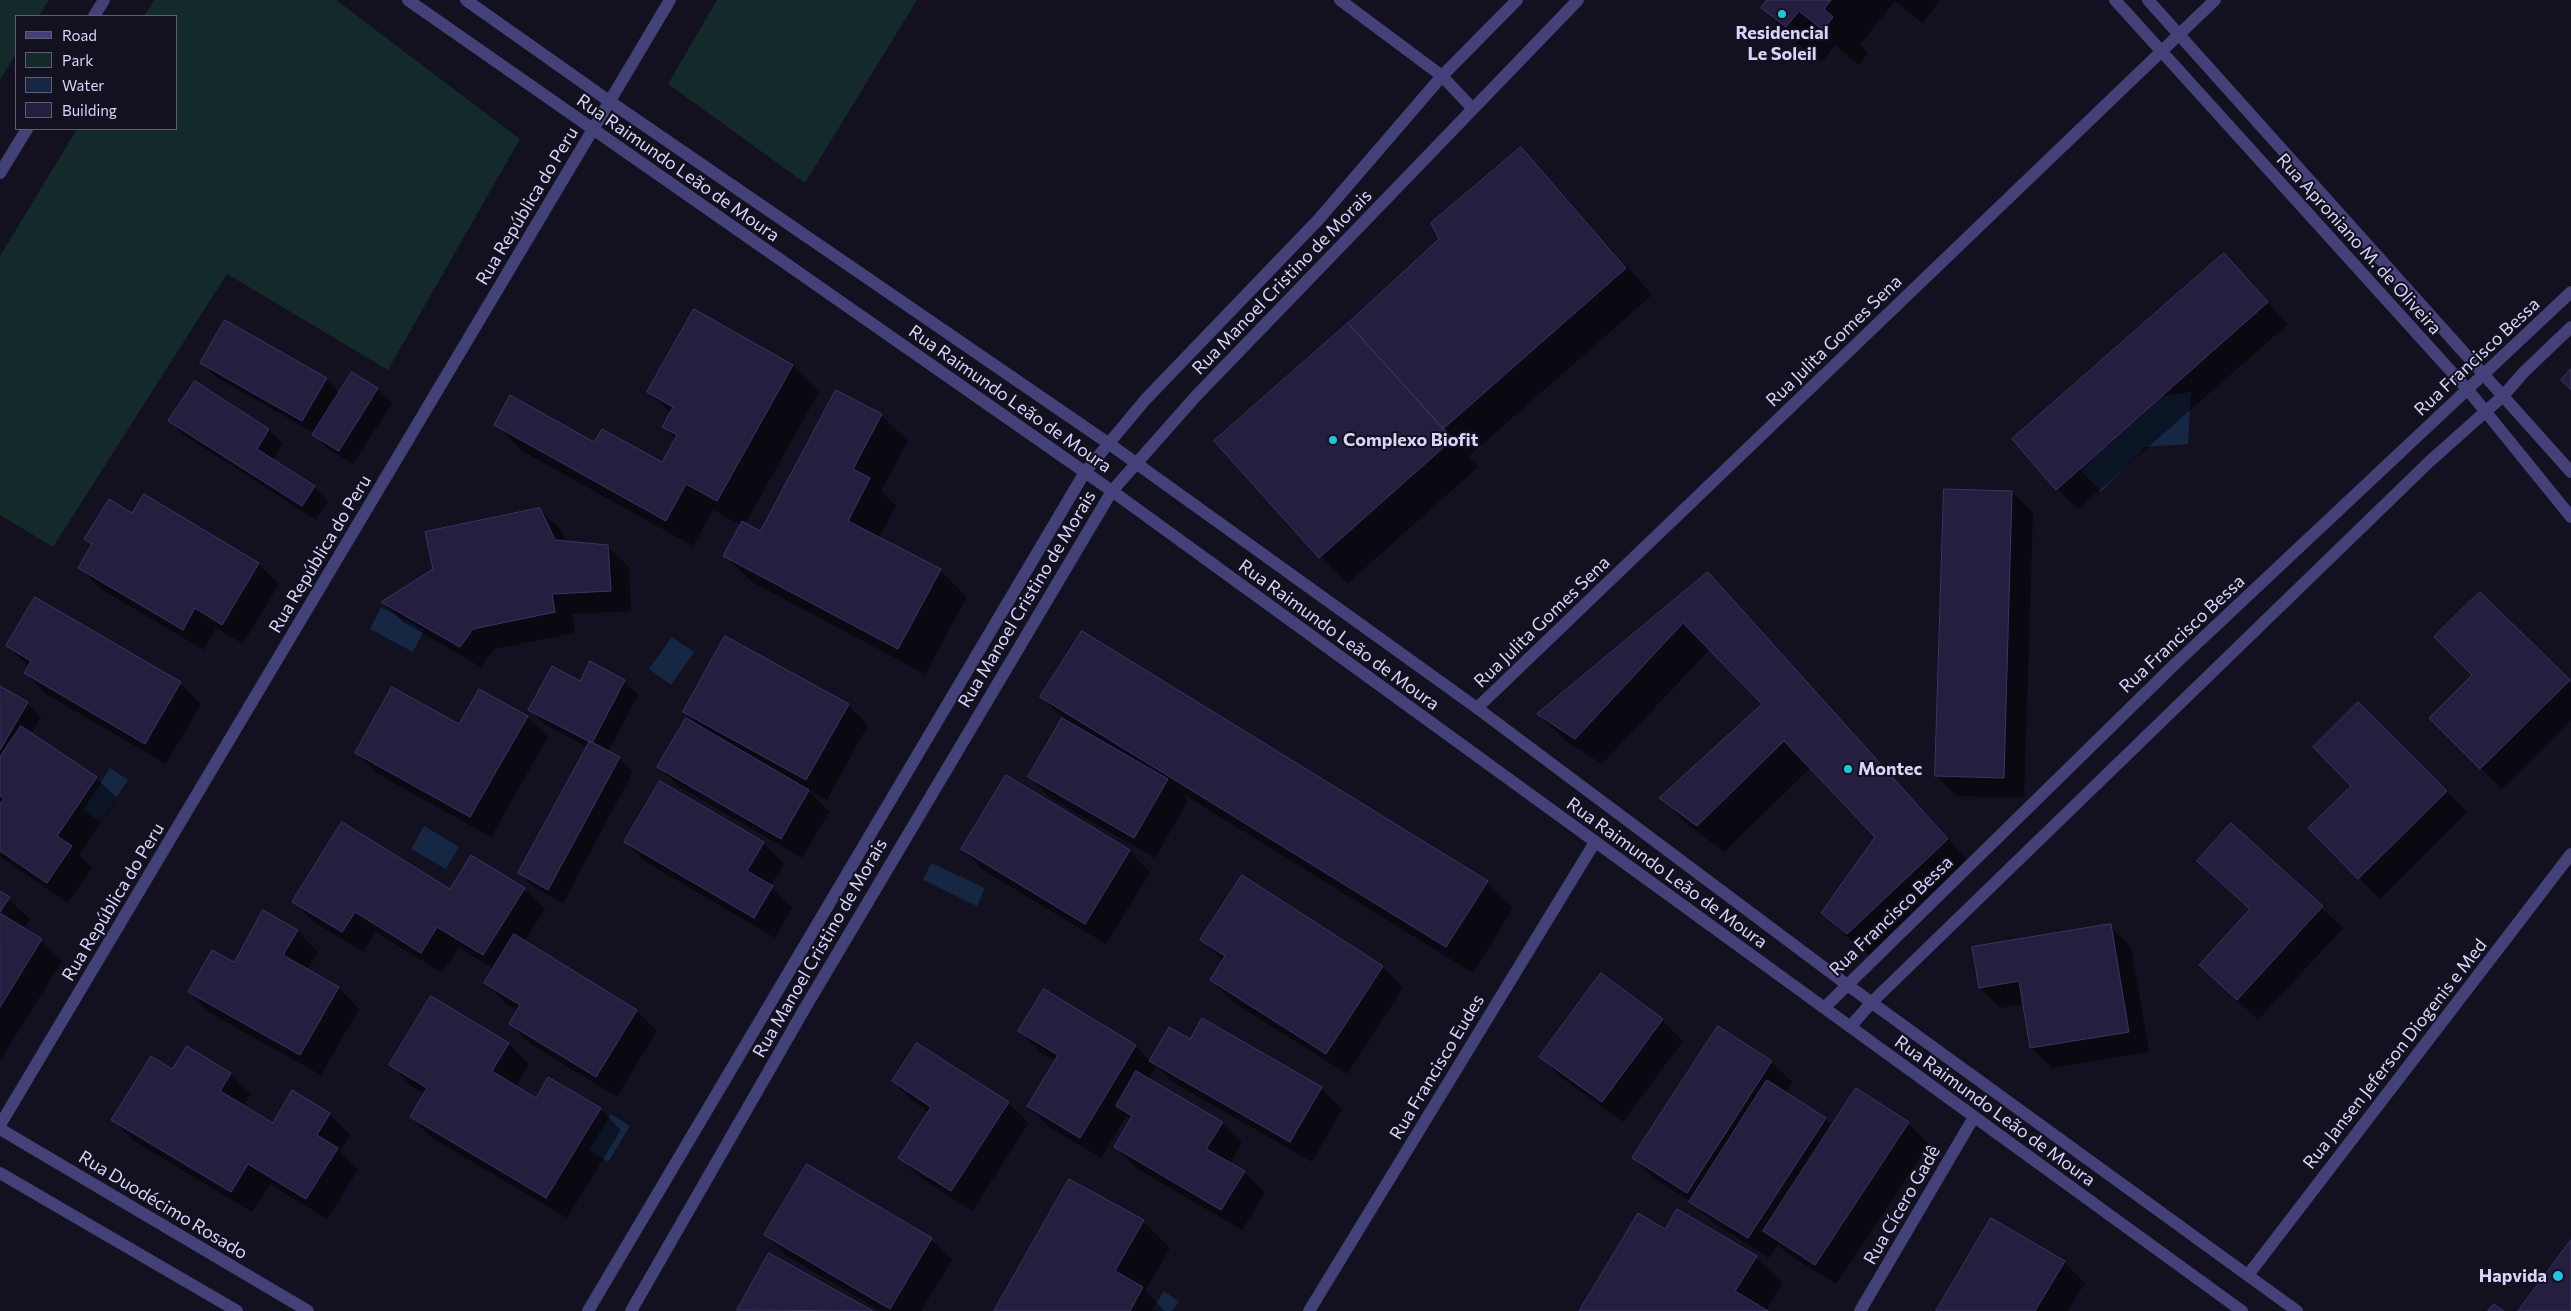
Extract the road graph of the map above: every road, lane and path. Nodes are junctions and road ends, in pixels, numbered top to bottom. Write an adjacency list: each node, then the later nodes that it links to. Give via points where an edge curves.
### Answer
1 (104, 0): 11 (street)
2 (408, 0): 17 (street, Rua Raimundo Leão de Moura)
3 (466, 0): 15 (street, Rua Raimundo Leão de Moura)
4 (670, 0): 15 (street, Rua República do Peru)
5 (1340, 0): 14 (street)
6 (1517, 0): 14 (street, Rua Manoel Cristino de Morais)
7 (1578, 0): 16 (street, Rua Manoel Cristino de Morais)
8 (2114, 0): 13 (street, Rua Aproniano M. de Oliveira)
9 (2148, 0): 12 (street, Rua Aproniano M. de Oliveira)
10 (2215, 0): 12 (street, Rua Julita Gomes Sena)
11 (95, 15)
12 (2178, 35): 13 (street, Rua Julita Gomes Sena); 22 (street, Rua Aproniano M. de Oliveira)
13 (2160, 52): 23 (street, Rua Aproniano M. de Oliveira); 32 (street, Rua Julita Gomes Sena)
14 (1442, 76): 16 (street); 26 (street, Rua Manoel Cristino de Morais, via 1319,219 1145,400)
15 (609, 101): 17 (street, Rua República do Peru); 26 (street, Rua Raimundo Leão de Moura)
16 (1474, 109): 27 (street, Rua Manoel Cristino de Morais, via 1196,396)
17 (592, 129): 28 (street, Rua Raimundo Leão de Moura); 40 (street, Rua República do Peru)
18 (26, 130): 19 (street)
19 (0, 173)
20 (2571, 292): 22 (street, Rua Francisco Bessa)
21 (2571, 327): 24 (street)
22 (2484, 376): 23 (street, Rua Francisco Bessa); 24 (street, Rua Aproniano M. de Oliveira)
23 (2468, 390): 25 (street, Rua Aproniano M. de Oliveira); 35 (street, Rua Francisco Bessa, via 2174,665)
24 (2503, 396): 25 (street); 29 (street, Rua Aproniano M. de Oliveira)
25 (2485, 412): 31 (street, Rua Aproniano M. de Oliveira); 36 (street, via 2429,462)
26 (1108, 443): 27 (street, Rua Raimundo Leão de Moura); 28 (street, Rua Manoel Cristino de Morais)
27 (1137, 464): 30 (street, Rua Manoel Cristino de Morais); 32 (street, Rua Raimundo Leão de Moura)
28 (1085, 472): 30 (street, Rua Raimundo Leão de Moura); 46 (street, Rua Manoel Cristino de Morais)
29 (2571, 472)
30 (1112, 491): 33 (street, Rua Raimundo Leão de Moura); 47 (street, Rua Manoel Cristino de Morais, via 805,1008)
31 (2571, 517)
32 (1478, 708): 35 (street, Rua Raimundo Leão de Moura)
33 (1594, 842): 37 (street, Rua Raimundo Leão de Moura); 48 (street, Rua Francisco Eudes)
34 (2571, 854): 43 (street, Rua Jansen Jeferson Diogenis e Med)
35 (1846, 984): 36 (street, Rua Raimundo Leão de Moura); 37 (street, Rua Francisco Bessa)
36 (1872, 1002): 38 (street); 43 (street, Rua Raimundo Leão de Moura)
37 (1824, 1008): 38 (street, Rua Raimundo Leão de Moura)
38 (1850, 1027): 39 (street, Rua Raimundo Leão de Moura)
39 (1974, 1117): 49 (street, Rua Cícero Gadê); 50 (street, Rua Raimundo Leão de Moura)
40 (0, 1125)
41 (0, 1130): 45 (street, Rua Duodécimo Rosado)
42 (0, 1173): 44 (street)
43 (2248, 1275): 51 (street, Rua Raimundo Leão de Moura)
44 (237, 1311)
45 (308, 1311)
46 (588, 1311)
47 (632, 1311)
48 (1309, 1311)
49 (1860, 1311)
50 (2242, 1311)
51 (2297, 1311)

